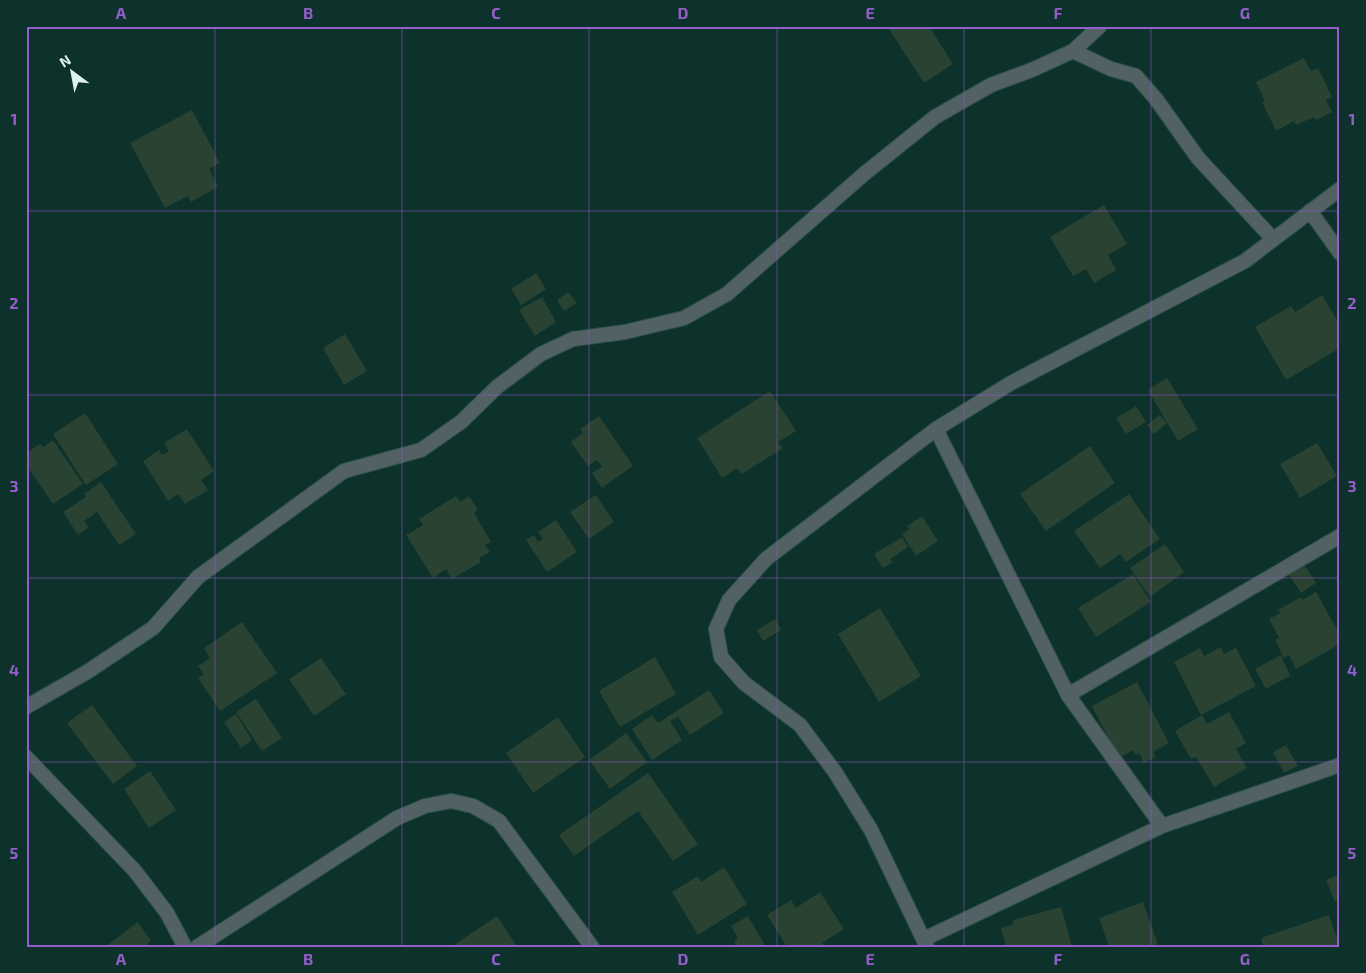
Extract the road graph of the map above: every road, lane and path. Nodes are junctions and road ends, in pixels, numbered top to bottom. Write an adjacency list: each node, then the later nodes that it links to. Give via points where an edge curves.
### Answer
1 (1100, 26): 2 (street)
2 (1072, 51): 5 (street, via 1111,69 1136,76 1198,158); 10 (street, via 990,85 935,117 864,174 727,294 684,318 625,332 573,339 541,354 497,387 461,422 421,450 344,472 198,577 153,628 87,672)
3 (1340, 189): 4 (street)
4 (1310, 211): 5 (street); 6 (street)
5 (1273, 239): 7 (street, via 1245,261 1012,383)
6 (1340, 253)
7 (936, 429): 9 (street); 14 (street, via 766,559 729,600 716,629 721,657 744,683 800,725 835,772 871,830)
8 (1340, 536): 9 (street)
9 (1068, 695): 13 (street)
10 (26, 707)
11 (26, 757): 15 (street, via 135,871 167,913)
12 (1340, 764): 13 (street)
13 (1162, 826): 14 (street)
14 (926, 943)
15 (185, 947)
16 (197, 947): 17 (street, via 397,818 425,806 451,801 473,806 499,821)
17 (592, 947)

